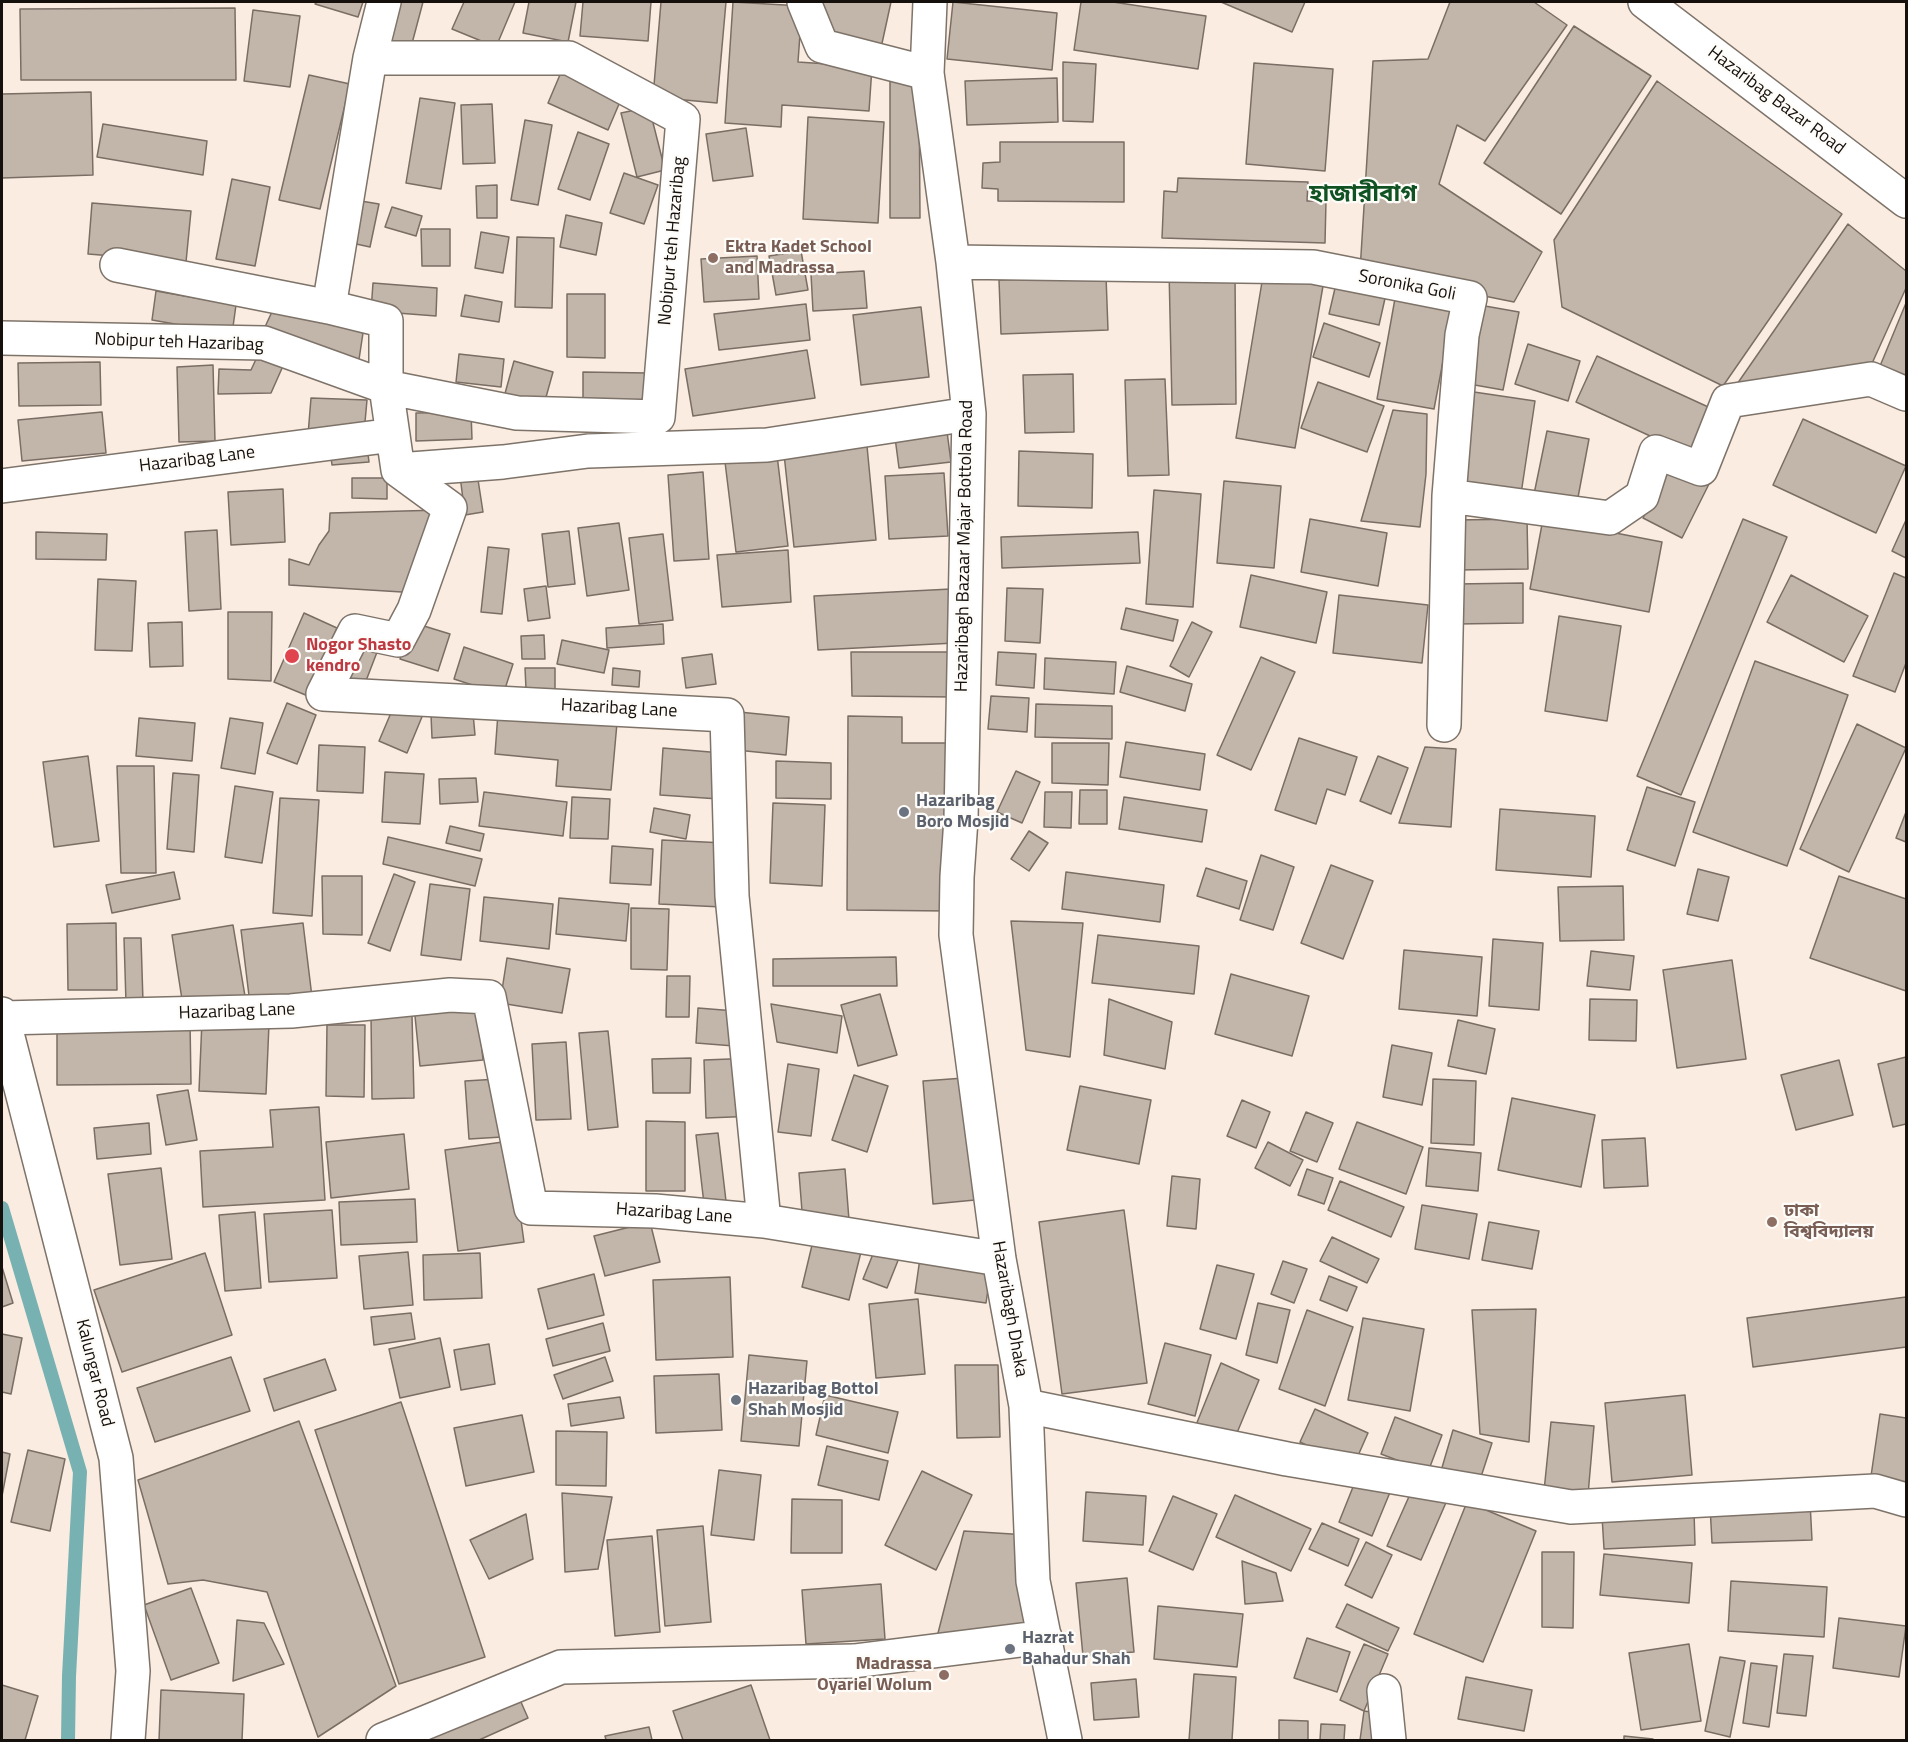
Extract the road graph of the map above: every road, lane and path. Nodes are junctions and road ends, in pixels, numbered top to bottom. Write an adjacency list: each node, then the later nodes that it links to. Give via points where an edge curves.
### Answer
1 (384, 2): 5 (street)
2 (804, 2): 6 (street, via 822,46)
3 (930, 2): 6 (street, Hazaribagh Bazaar Majar Bottola Road)
4 (1645, 2): 7 (street, Hazaribag Bazar Road)
5 (370, 58): 10 (street); 12 (street, Nobipur teh Hazaribag, via 569,58 683,119 658,417 517,412)
6 (927, 73): 8 (street, Hazaribagh Bazaar Majar Bottola Road)
7 (1906, 201)
8 (953, 262): 14 (street, Hazaribagh Bazaar Majar Bottola Road); 18 (street, Soronika Goli, via 1313,267 1470,298 1462,335)
9 (117, 266): 10 (street)
10 (329, 307): 12 (street, via 386,321)
11 (2, 338): 12 (street, Nobipur teh Hazaribag, via 264,343)
12 (386, 387): 15 (street)
13 (1906, 394): 18 (street, via 1871,379 1728,401 1701,469 1656,452 1642,496 1610,518)
14 (969, 414): 16 (street, via 767,445 588,451); 20 (street, Hazaribagh Bazaar Majar Bottola Road)
15 (393, 435): 16 (street); 17 (street, Hazaribag Lane)
16 (398, 470): 22 (street, Hazaribag Lane, via 450,508 414,610 398,640 355,631 324,694 727,715 732,896)
17 (2, 486)
18 (1449, 496): 19 (street, Soronika Goli)
19 (1444, 725)
20 (957, 877): 23 (street, Hazaribagh Dhaka, via 956,935)
21 (2, 1016): 22 (street, Hazaribag Lane, via 291,1011 450,995 489,997 531,1208 655,1210); 28 (street, Kalungar Road, via 116,1458 133,1671)
22 (764, 1221): 23 (street, Hazaribag Lane)
23 (999, 1259): 24 (street, Hazaribagh Dhaka)
24 (1026, 1406): 25 (street, via 1287,1459 1571,1507 1875,1491); 26 (street, Hazaribagh Dhaka, via 1033,1581)
25 (1906, 1500)
26 (1045, 1637): 29 (street, via 854,1661 561,1668); 30 (street, Hazaribagh Dhaka)
27 (1384, 1691): 31 (street)
28 (128, 1740)
29 (383, 1740)
30 (1065, 1740)
31 (1389, 1740)

